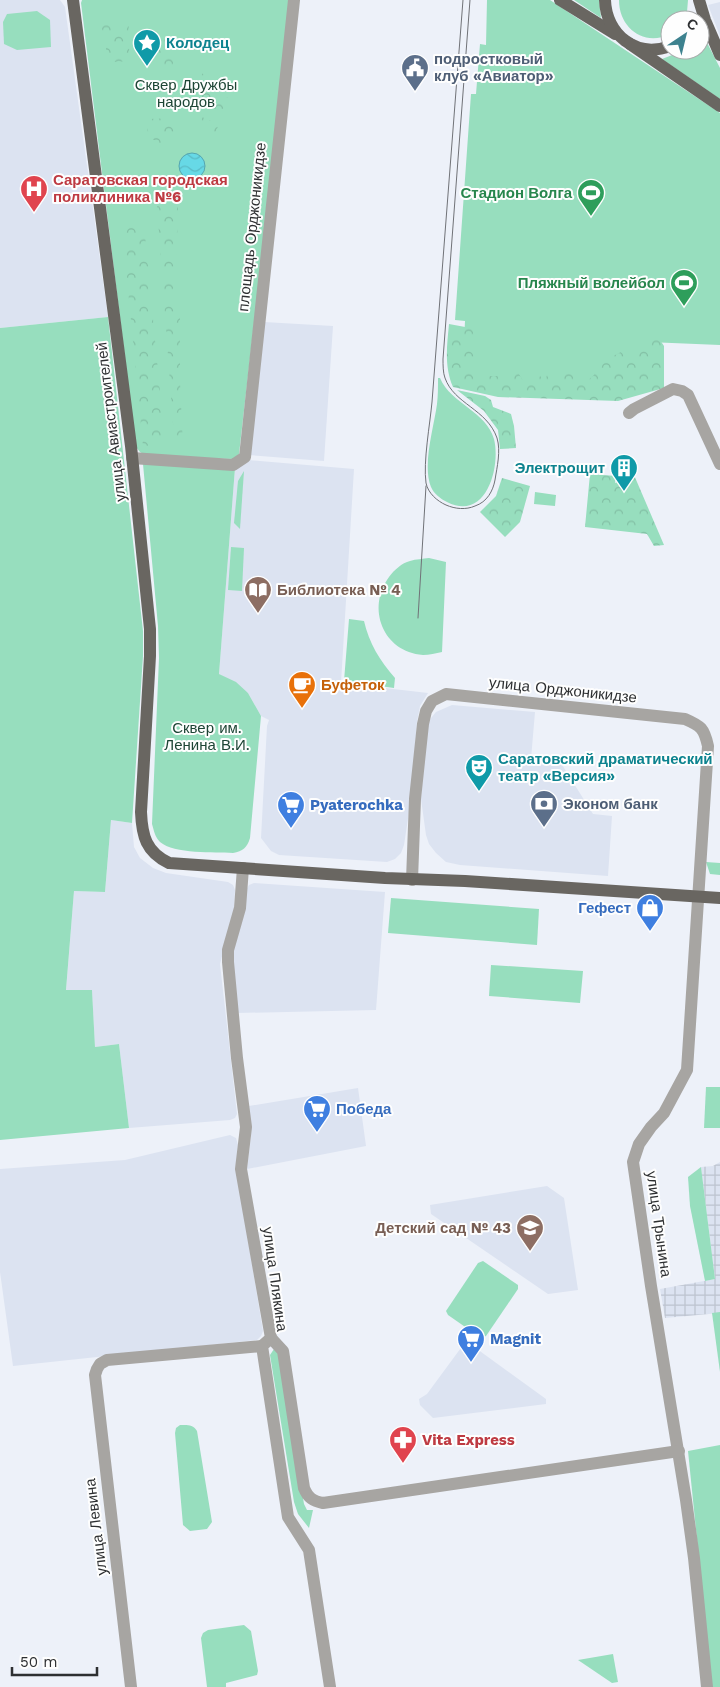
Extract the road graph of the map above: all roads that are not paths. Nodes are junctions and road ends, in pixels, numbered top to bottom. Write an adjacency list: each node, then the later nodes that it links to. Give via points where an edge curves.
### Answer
1 (73, 0): 11 (main road, улица Авиастроителей)
2 (294, 0): 11 (street, площадь Орджоникидзе, via 245,457 233,465)
3 (560, 0): 6 (main road)
4 (605, 0): 6 (main road, via 611,25)
5 (699, 0): 8 (main road)
6 (626, 41): 7 (main road, via 637,47); 9 (main road)
7 (660, 48)
8 (720, 55)
9 (720, 106)
10 (629, 413): 12 (street, via 673,389 682,391 688,395)
11 (132, 458): 13 (main road, улица Авиастроителей, via 150,629 142,812 146,842 151,851 169,863)
12 (720, 464)
13 (243, 868): 14 (main road); 17 (street, улица Плякина, via 240,908 228,950 229,992 246,1127 241,1168)
14 (412, 880): 15 (main road); 15 (street, улица Орджоникидзе, via 415,799 423,724 432,701 446,694 685,719 700,725 708,746)
15 (698, 896): 16 (main road); 18 (street, улица Трынина, via 687,1070 664,1113 639,1144 633,1162)
16 (720, 898)
17 (266, 1342): 18 (street, via 283,1351 304,1488 317,1502); 19 (street, улица Левина, via 107,1360 96,1369); 20 (street, улица Плякина, via 288,1517 309,1550)
18 (678, 1451): 21 (street, улица Трынина, via 694,1558)
19 (131, 1687)
20 (330, 1687)
21 (707, 1687)

